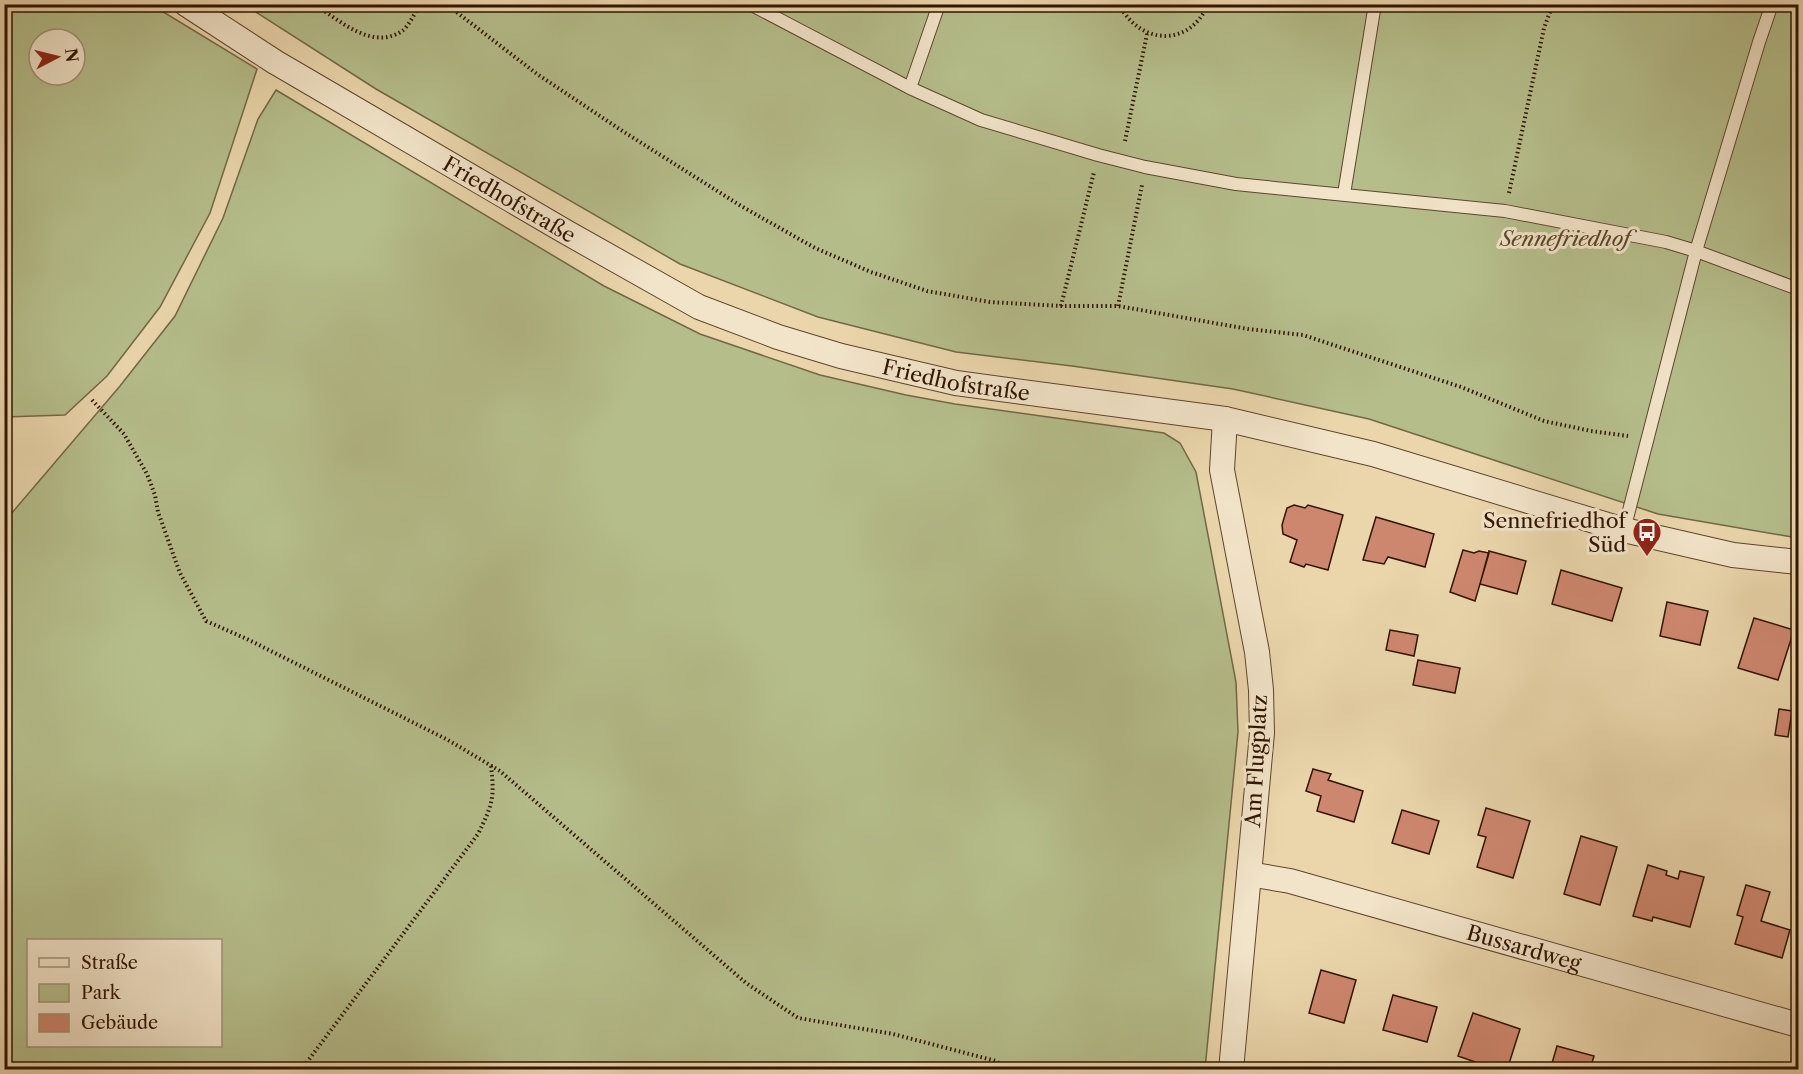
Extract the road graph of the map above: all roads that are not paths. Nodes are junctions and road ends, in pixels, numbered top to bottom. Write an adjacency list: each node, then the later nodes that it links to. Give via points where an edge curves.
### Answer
1 (186, 4): 10 (street, Friedhofstraße, via 284,68 699,307 841,356 956,383)
2 (750, 4): 6 (lane)
3 (939, 4): 6 (lane)
4 (1375, 4): 7 (lane)
5 (1773, 4): 8 (lane)
6 (910, 88): 7 (lane, via 981,120 1121,161 1236,184)
7 (1344, 194): 8 (lane, via 1505,211)
8 (1696, 251): 9 (lane); 11 (lane)
9 (1798, 289)
10 (1225, 419): 11 (street, Friedhofstraße, via 1373,454); 13 (street, Am Flugplatz, via 1222,470 1261,690 1262,733)
11 (1624, 530): 12 (street, Friedhofstraße, via 1734,555)
12 (1798, 562)
13 (1249, 874): 14 (street, Bussardweg, via 1290,881); 15 (street, Am Flugplatz)
14 (1798, 1025)
15 (1231, 1070)

